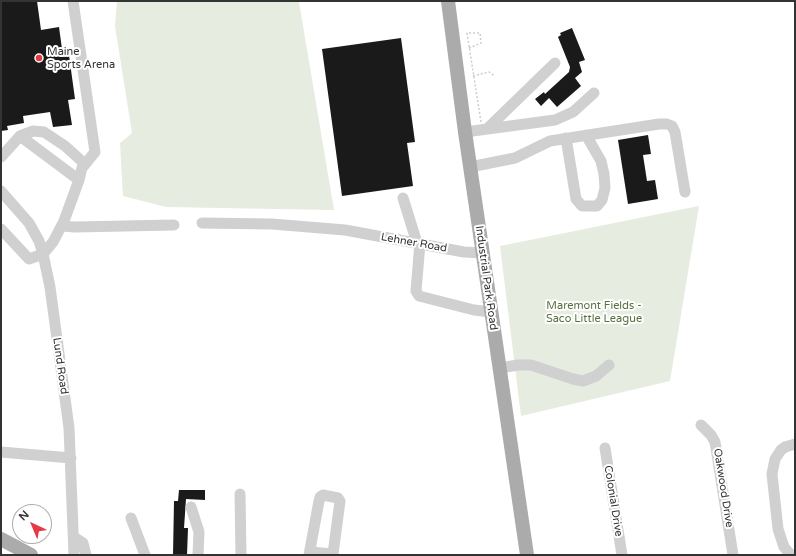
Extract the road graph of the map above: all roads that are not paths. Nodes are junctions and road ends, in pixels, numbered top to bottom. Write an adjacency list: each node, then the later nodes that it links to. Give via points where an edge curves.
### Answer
1 (73, 1): 12 (street, via 95,146 94,156)
2 (448, 1): 7 (main road, Industrial Park Road)
3 (555, 63): 6 (street)
4 (594, 93): 5 (street, via 573,112)
5 (555, 120): 6 (street); 10 (street)
6 (484, 129): 7 (street)
7 (465, 132): 13 (main road, Industrial Park Road)
8 (586, 135): 10 (street); 10 (street, via 601,161 604,174 605,188 602,200 597,206 582,206 576,199); 16 (street, via 659,124 672,126)
9 (20, 136): 11 (street); 12 (street, via 33,131 44,132); 14 (street)
10 (562, 138): 13 (street, via 543,143 515,158)
11 (1, 157)
12 (85, 164): 14 (street)
13 (470, 167): 23 (main road, Industrial Park Road)
14 (79, 180): 20 (street)
15 (1, 191): 24 (street, Lund Road, via 29,223)
16 (685, 192)
17 (402, 198): 22 (street)
18 (202, 223): 22 (street, Lehner Road, via 272,224 345,230)
19 (174, 225): 20 (street, via 75,228)
20 (62, 226): 24 (street)
21 (1, 228): 24 (street, via 29,258)
22 (419, 243): 23 (street, Lehner Road); 25 (street, via 416,291 420,296)
23 (483, 253): 25 (main road, Industrial Park Road)
24 (43, 254): 32 (street, Lund Road, via 50,287)
25 (492, 312): 27 (main road, Industrial Park Road)
26 (609, 365): 27 (street, via 596,376 583,381 531,365)
27 (500, 368): 45 (main road, Industrial Park Road)
28 (701, 425): 47 (street, Oakwood Drive, via 716,442)
29 (795, 444): 48 (street, via 781,450 775,459 772,474 778,529 784,547)
30 (604, 448): 46 (street, Colonial Drive)
31 (1, 452): 32 (street)
32 (71, 458): 36 (street, Lund Road)
33 (240, 494): 44 (street)
34 (191, 507): 43 (street, via 199,532)
35 (131, 518): 42 (street)
36 (74, 537): 40 (street, Lund Road); 41 (street, via 83,543)
37 (1, 539): 39 (main road)
38 (309, 554): 38 (street, via 320,497 323,495 338,498 340,501 333,554)
39 (31, 555)
40 (74, 555)
41 (86, 555)
42 (145, 555)
43 (198, 555)
44 (241, 555)
45 (527, 555)
46 (622, 555)
47 (734, 555)
48 (791, 555)

